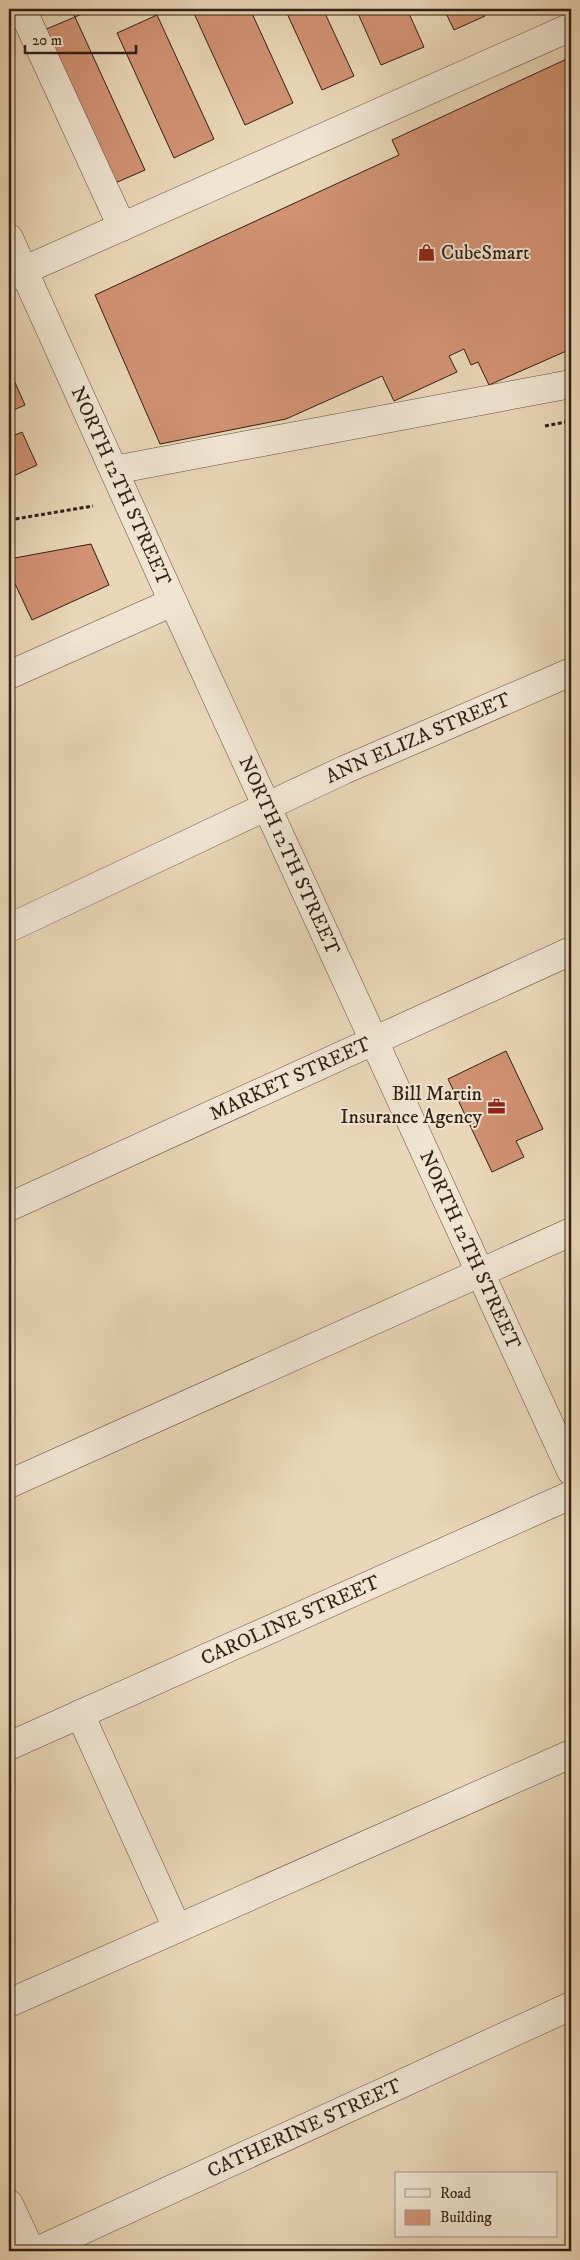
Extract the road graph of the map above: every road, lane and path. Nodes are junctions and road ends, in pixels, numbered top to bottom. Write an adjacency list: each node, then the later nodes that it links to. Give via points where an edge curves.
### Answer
1 (22, 9): 3 (street)
2 (571, 27): 3 (street)
3 (122, 227): 5 (street)
4 (9, 238): 5 (street, NORTH 12TH STREET)
5 (16, 274): 7 (street, NORTH 12TH STREET)
6 (571, 384): 7 (street)
7 (114, 470): 8 (street, NORTH 12TH STREET)
8 (173, 602): 10 (street); 11 (street, NORTH 12TH STREET)
9 (571, 672): 11 (street, ANN ELIZA STREET, via 344,770)
10 (9, 675)
11 (267, 808): 12 (street, ANN ELIZA STREET); 14 (street, NORTH 12TH STREET)
12 (9, 928)
13 (571, 951): 14 (street, MARKET STREET)
14 (374, 1041): 15 (street, MARKET STREET); 17 (street, NORTH 12TH STREET)
15 (9, 1207)
16 (571, 1232): 17 (street)
17 (480, 1274): 18 (street, NORTH 12TH STREET); 19 (street)
18 (571, 1471)
19 (9, 1484)
20 (571, 1494): 21 (street, CAROLINE STREET)
21 (80, 1714): 22 (street, CAROLINE STREET); 24 (street)
22 (9, 1746)
23 (571, 1754): 24 (street)
24 (177, 1928): 25 (street)
25 (9, 2002)
26 (571, 2006): 29 (street, CATHERINE STREET)
27 (9, 2204): 28 (street)
28 (31, 2251)
29 (37, 2251)

